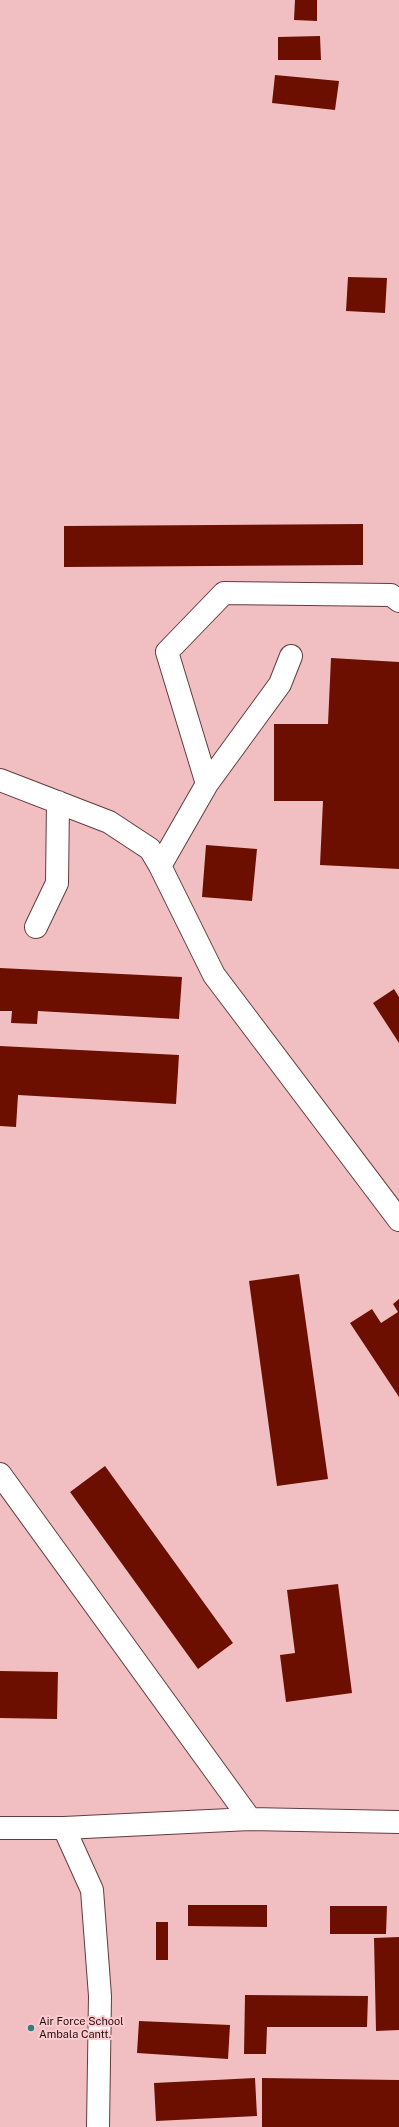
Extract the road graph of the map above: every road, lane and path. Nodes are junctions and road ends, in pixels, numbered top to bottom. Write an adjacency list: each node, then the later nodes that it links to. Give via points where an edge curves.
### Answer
1 (399, 601): 4 (street, via 391,595 224,593 167,652)
2 (291, 656): 4 (street, via 280,684)
3 (0, 780): 5 (street)
4 (207, 784): 6 (street)
5 (58, 802): 6 (street, via 109,822 150,849); 7 (street, via 57,883)
6 (160, 866): 8 (street, via 214,975)
7 (36, 927)
8 (399, 1220)
9 (0, 1474): 10 (street)
10 (250, 1819): 11 (street); 13 (street)
11 (399, 1822)
12 (0, 1828): 13 (street)
13 (64, 1828): 14 (street, via 92,1890 100,1996)
14 (98, 2127)

